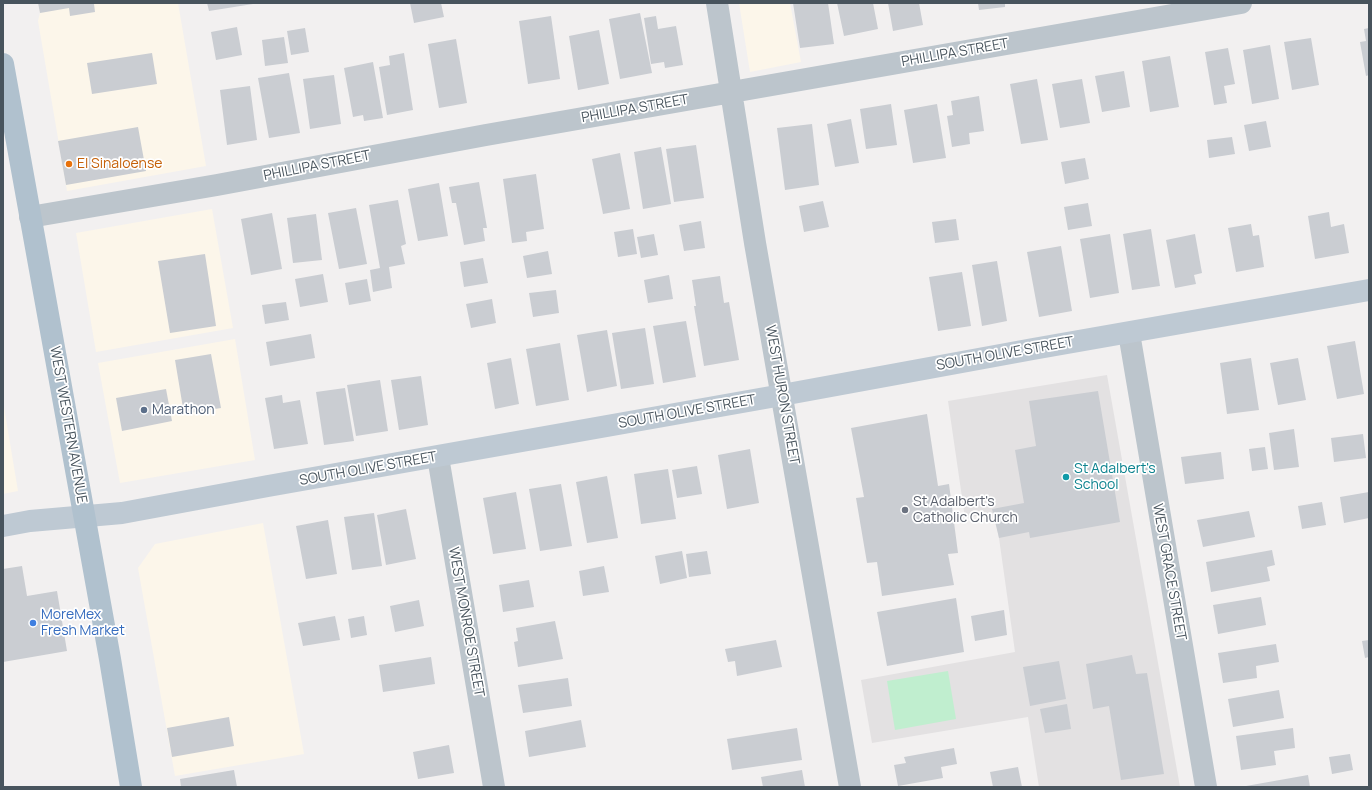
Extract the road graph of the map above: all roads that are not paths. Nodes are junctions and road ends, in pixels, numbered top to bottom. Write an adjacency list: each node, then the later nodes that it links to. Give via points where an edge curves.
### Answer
1 (717, 3): 4 (street, WEST HURON STREET)
2 (1241, 3): 4 (street, PHILLIPA STREET)
3 (3, 64): 5 (main road, WEST WESTERN AVENUE)
4 (731, 92): 5 (street, PHILLIPA STREET); 8 (street, WEST HURON STREET)
5 (30, 217): 10 (main road, WEST WESTERN AVENUE)
6 (1369, 290): 7 (street, SOUTH OLIVE STREET)
7 (1129, 333): 8 (street, SOUTH OLIVE STREET); 15 (street, WEST GRACE STREET)
8 (782, 395): 9 (street, SOUTH OLIVE STREET); 14 (street, WEST HURON STREET)
9 (438, 457): 10 (street, SOUTH OLIVE STREET, via 122,514); 13 (street, WEST MONROE STREET)
10 (84, 516): 11 (street, SOUTH OLIVE STREET); 12 (main road, WEST WESTERN AVENUE)
11 (3, 526)
12 (131, 787)
13 (494, 787)
14 (850, 787)
15 (1206, 787)

